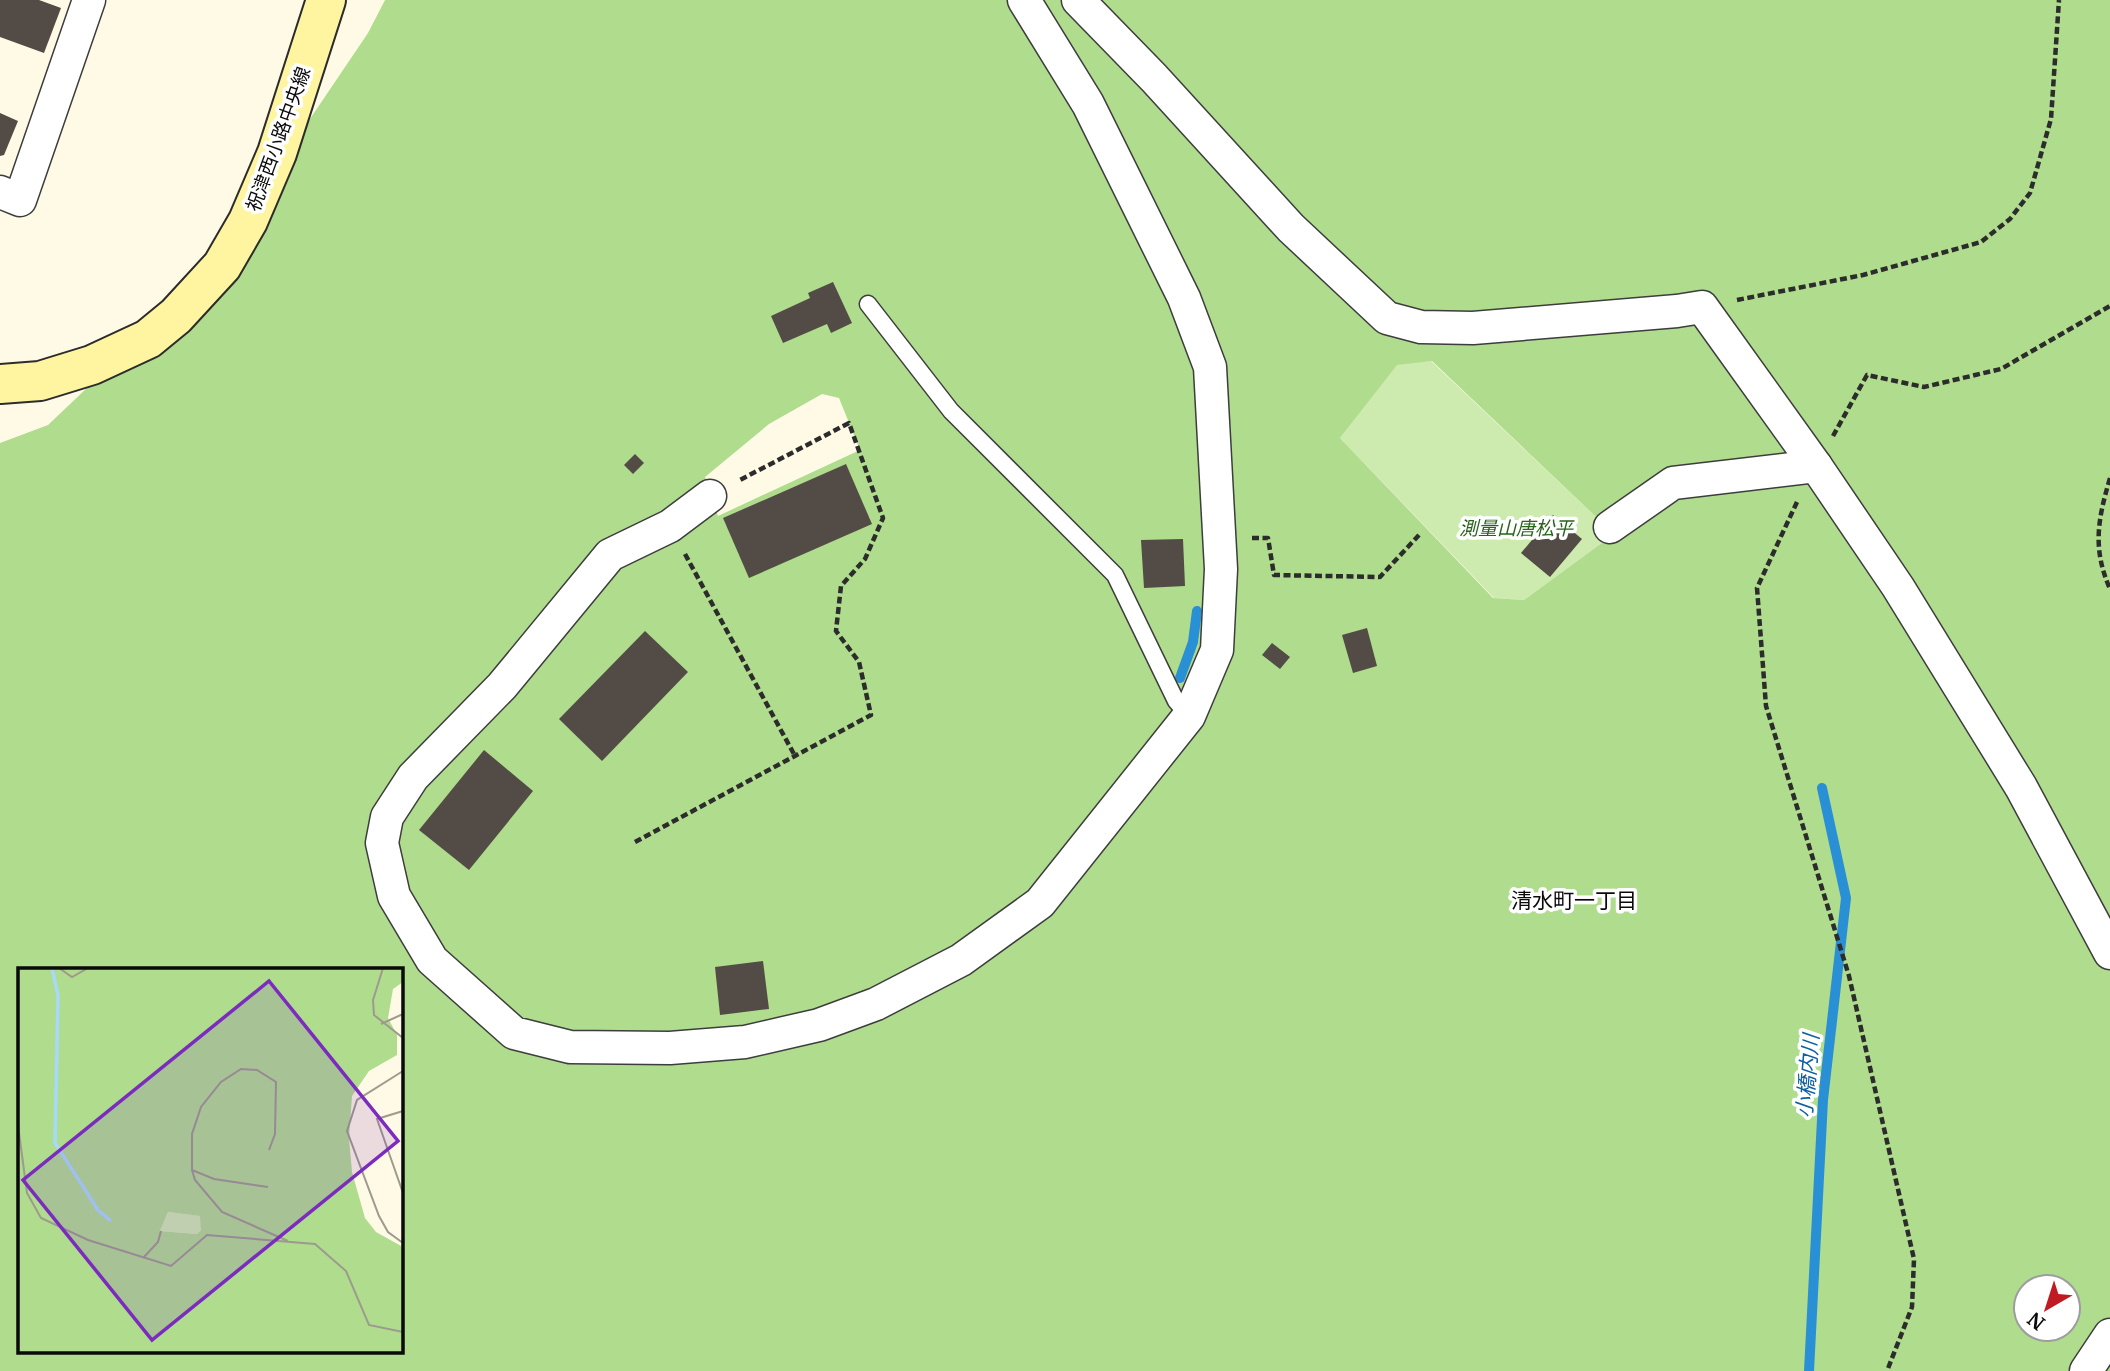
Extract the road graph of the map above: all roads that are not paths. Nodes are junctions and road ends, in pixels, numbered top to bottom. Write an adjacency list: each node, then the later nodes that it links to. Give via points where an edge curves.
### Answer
1 (89, 0): 5 (street, via 20,200)
2 (326, 0): 7 (main road, 祝津西小路中央線, via 277,153 248,221 222,266 148,339 92,365 40,381)
3 (1024, 0): 11 (street, via 1088,104 1184,298 1210,367 1221,569 1217,650)
4 (1077, 0): 8 (street, via 1291,228 1387,318 1421,327 1473,328 1702,307)
5 (0, 192)
6 (868, 304): 11 (lane, via 951,411 1115,575 1176,701)
7 (0, 384)
8 (1816, 466): 10 (street, via 1673,483); 12 (street, via 1898,587 2014,775)
9 (710, 496): 11 (street, via 670,526 610,555 502,686 412,777 387,817 382,843 394,896 432,960 514,1033 570,1047 708,1045 745,1042 819,1025 876,1004 961,960 1040,902)
10 (1609, 527)
11 (1189, 716)
12 (2110, 953)
13 (2110, 1335): 14 (street)
14 (2086, 1371)

